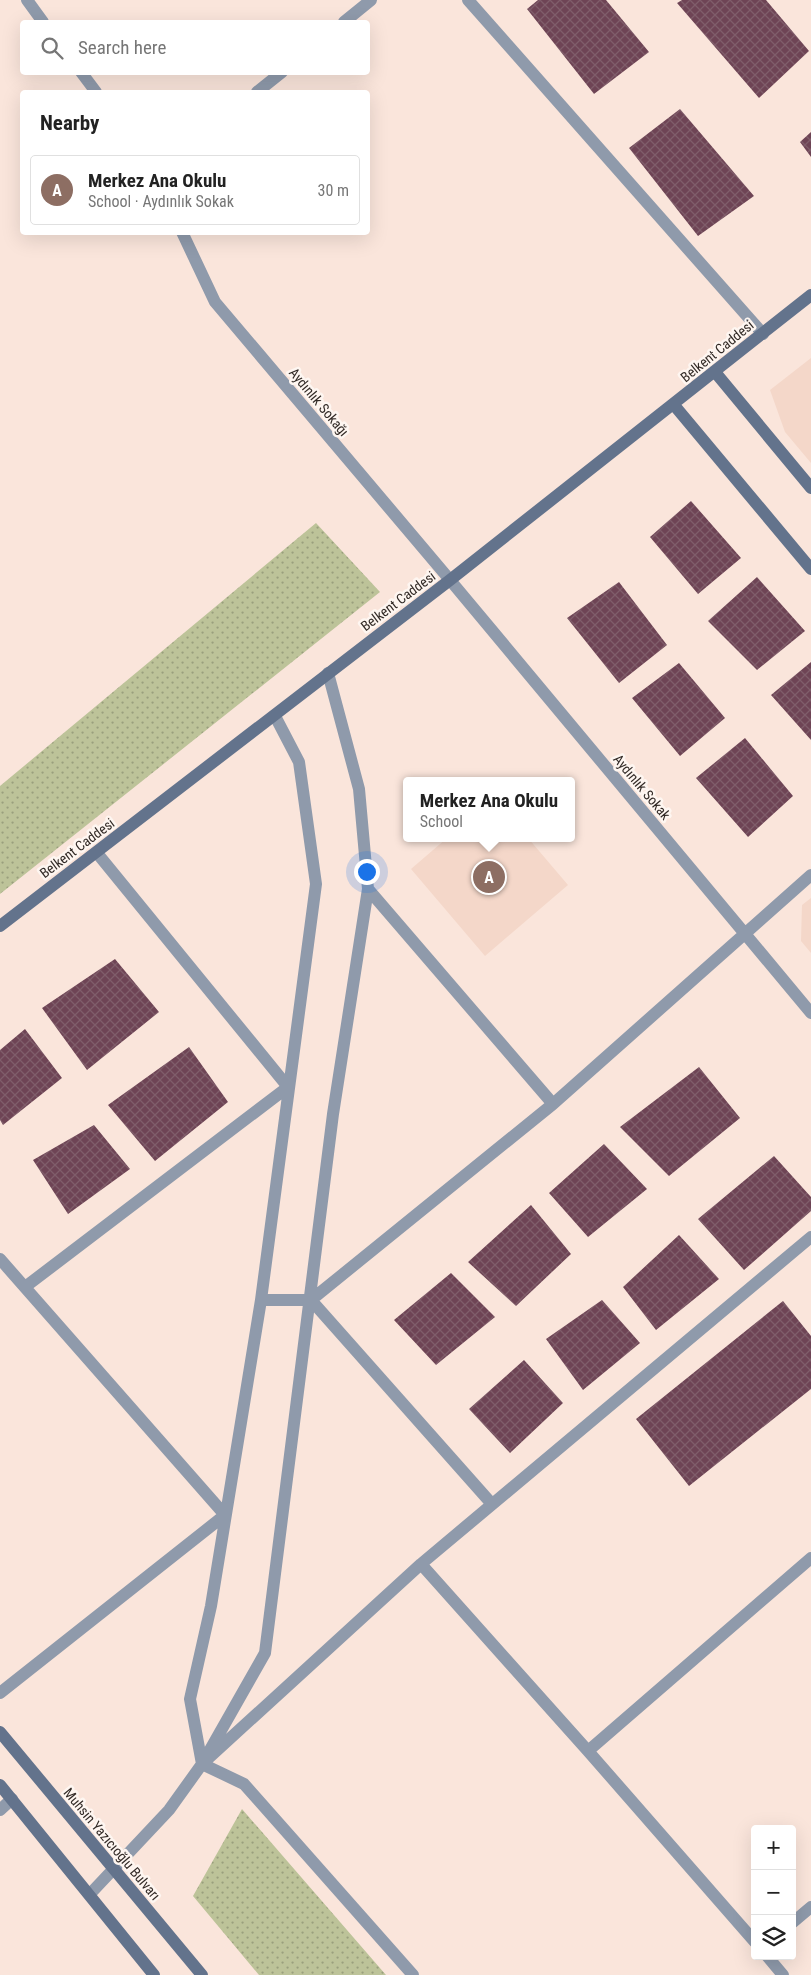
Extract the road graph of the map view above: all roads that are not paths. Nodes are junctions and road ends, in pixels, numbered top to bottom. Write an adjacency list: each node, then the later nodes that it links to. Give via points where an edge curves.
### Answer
1 (26, 0): 4 (street)
2 (372, 0): 5 (street)
3 (468, 0): 12 (street)
4 (41, 20)
5 (347, 20)
6 (83, 75): 8 (street)
7 (278, 75): 9 (street)
8 (94, 90)
9 (260, 90)
10 (183, 235): 17 (street, Aydınlık Sokağı, via 215,302)
11 (811, 295): 12 (street, Belkent Caddesi)
12 (763, 334): 13 (street, Belkent Caddesi)
13 (715, 372): 14 (street, Belkent Caddesi); 15 (street)
14 (674, 405): 16 (street); 17 (street, Belkent Caddesi)
15 (811, 488)
16 (811, 569)
17 (450, 580): 18 (street, Belkent Caddesi); 24 (street, Aydınlık Sokak)
18 (328, 673): 19 (street, Belkent Caddesi); 22 (street, via 359,789)
19 (275, 716): 20 (street, Belkent Caddesi); 26 (street, via 300,762 316,884)
20 (97, 853): 23 (street, Belkent Caddesi); 26 (street)
21 (811, 876): 24 (street)
22 (368, 889): 27 (street); 32 (street, via 333,1114)
23 (0, 926)
24 (745, 933): 25 (street, Aydınlık Sokak); 27 (street)
25 (811, 1013)
26 (288, 1087): 30 (street); 31 (street)
27 (553, 1104): 32 (street)
28 (811, 1237): 33 (street)
29 (0, 1259): 30 (street)
30 (24, 1287): 34 (street)
31 (261, 1300): 32 (street); 34 (street)
32 (310, 1300): 33 (street); 40 (street, via 265,1653)
33 (491, 1503): 36 (street)
34 (226, 1515): 37 (street); 40 (street, via 211,1606 190,1699)
35 (811, 1558): 39 (street)
36 (421, 1564): 39 (street); 40 (street)
37 (0, 1693)
38 (0, 1732): 44 (street, Muhsin Yazıcıoğlu Bulvarı)
39 (588, 1751): 48 (street)
40 (202, 1764): 44 (street, via 169,1810); 52 (street, via 244,1784)
41 (0, 1785): 42 (street)
42 (12, 1799): 43 (street); 45 (street)
43 (0, 1810)
44 (114, 1870): 45 (street); 51 (street, Muhsin Yazıcıoğlu Bulvarı)
45 (90, 1894): 50 (street)
46 (811, 1907): 47 (street)
47 (796, 1920)
48 (751, 1937)
49 (770, 1960): 53 (street)
50 (154, 1975)
51 (202, 1975)
52 (413, 1975)
53 (783, 1975)

